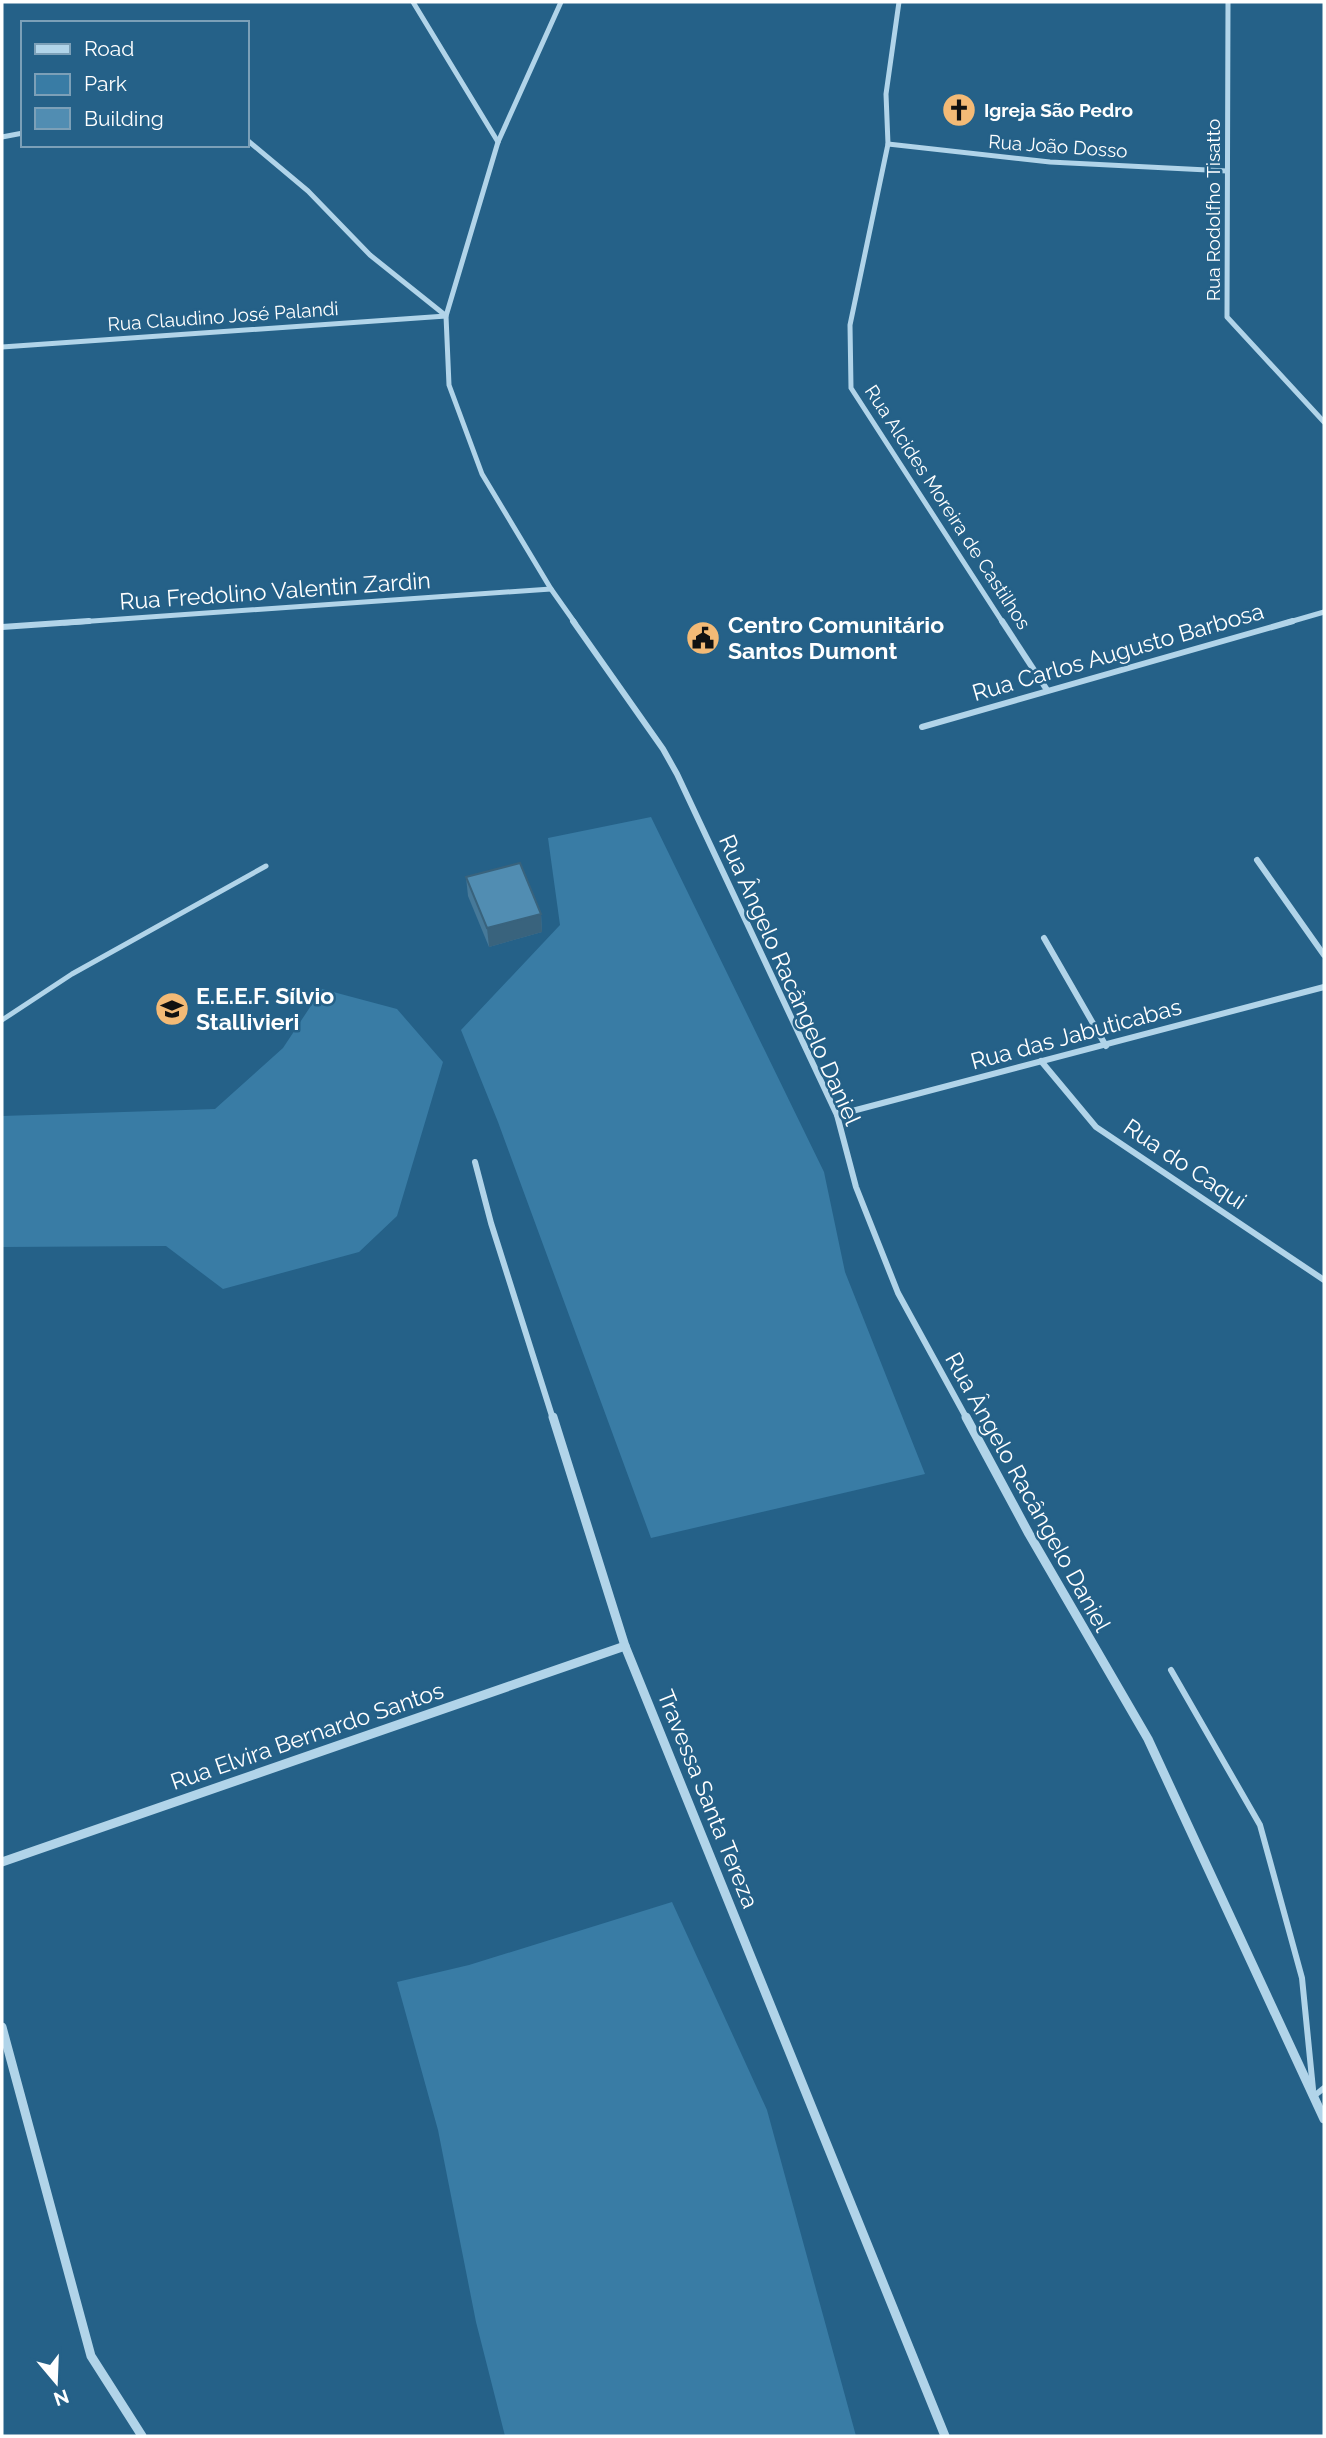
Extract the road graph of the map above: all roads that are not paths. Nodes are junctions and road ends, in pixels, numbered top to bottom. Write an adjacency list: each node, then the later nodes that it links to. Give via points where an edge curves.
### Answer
1 (413, 2): 8 (street)
2 (561, 2): 8 (street, Rua Ângelo Racângelo Daniel)
3 (899, 2): 9 (street, Rua Alcides Moreira de Castilhos, via 886,94)
4 (1228, 2): 10 (street, Rua Rodolfho Tisatto)
5 (21, 133): 6 (street)
6 (2, 137)
7 (248, 141): 11 (street, via 308,191 370,255)
8 (498, 142): 11 (street, Rua Ângelo Racângelo Daniel)
9 (888, 144): 10 (street, Rua João Dosso, via 1050,162); 17 (street, Rua Alcides Moreira de Castilhos, via 850,325 851,387)
10 (1227, 170): 13 (street, Rua Rodolfho Tisatto, via 1227,317)
11 (446, 316): 12 (street, Rua Claudino José Palandi); 14 (street, Rua Ângelo Racângelo Daniel, via 449,385 482,474)
12 (2, 347)
13 (1324, 422)
14 (551, 589): 16 (street, Rua Fredolino Valentin Zardin); 27 (street, Rua Ângelo Racângelo Daniel, via 677,774)
15 (1324, 612): 17 (street, Rua Carlos Augusto Barbosa)
16 (2, 627)
17 (1047, 690): 18 (street, Rua Carlos Augusto Barbosa)
18 (922, 727)
19 (1258, 860): 22 (street)
20 (266, 866): 24 (lane, via 72,974)
21 (1044, 938): 25 (street)
22 (1324, 955)
23 (1324, 987): 25 (street, Rua das Jabuticabas)
24 (2, 1020)
25 (1106, 1046): 26 (street, Rua das Jabuticabas)
26 (1041, 1061): 27 (street, Rua das Jabuticabas); 29 (street, Rua do Caqui, via 1096,1127)
27 (837, 1115): 35 (street, Rua Ângelo Racângelo Daniel, via 856,1187 898,1293 1029,1534 1148,1739)
28 (475, 1162): 30 (street, Travessa Santa Tereza)
29 (1324, 1280)
30 (625, 1646): 32 (street, Rua Elvira Bernardo Santos); 38 (street, Travessa Santa Tereza)
31 (1171, 1670): 35 (lane, via 1260,1825 1302,1978)
32 (2, 1862)
33 (2, 2027): 37 (street, via 91,2356)
34 (1324, 2088): 35 (lane)
35 (1314, 2095): 36 (street, Rua Ângelo Racângelo Daniel)
36 (1324, 2119)
37 (142, 2436)
38 (945, 2436)

